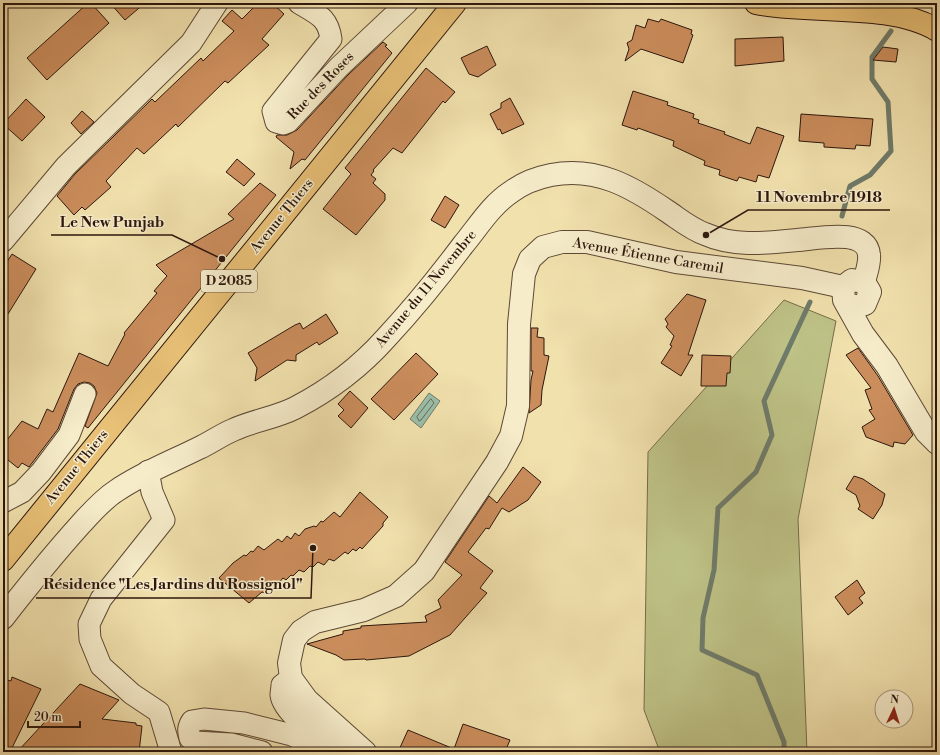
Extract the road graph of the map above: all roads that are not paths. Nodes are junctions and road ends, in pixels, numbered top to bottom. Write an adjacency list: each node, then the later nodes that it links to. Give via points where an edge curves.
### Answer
1 (217, 3): 8 (street)
2 (231, 3): 8 (street)
3 (300, 3): 4 (street, Rue des Roses, via 323,17 330,28 331,39 273,111 276,122 283,124 288,122 339,67)
4 (407, 3)
5 (455, 3): 17 (main road, Avenue Thiers / D 2085)
6 (756, 3): 7 (main road, via 896,16)
7 (935, 27)
8 (192, 44): 9 (street, via 66,166)
9 (3, 241)
10 (866, 291): 11 (street, Avenue Étienne Caremil, via 858,307); 12 (street); 15 (street, Avenue du 11 Novembre, via 869,254 867,246 858,239 839,236 756,244 733,241 706,235 645,196 606,177 569,172 549,175 527,182 509,193 493,208 385,339 361,362 324,390 292,409 232,430)
11 (845, 295): 12 (street, via 863,334); 19 (street, Avenue Étienne Caremil, via 802,278 676,262 587,242 562,242 543,247 530,259 524,274 519,324 518,406 511,436 497,462 424,571 396,596 364,610 315,622 301,631 291,648 288,663)
12 (887, 366): 14 (street, via 926,432)
13 (85, 394): 16 (street, via 70,435 22,492)
14 (937, 443)
15 (148, 471): 18 (street, Avenue du 11 Novembre, via 113,493 98,506 53,555); 20 (street, via 152,492 164,520 101,599 89,624 90,639 101,666 132,694 159,712)
16 (3, 502)
17 (3, 560)
18 (3, 618)
19 (291, 678): 23 (street, via 282,685 284,705); 24 (street, via 307,700)
20 (171, 752)
21 (262, 752): 22 (street, via 231,744 195,742 190,738 189,725 192,721 204,719 244,723 292,735)
22 (318, 752)
23 (339, 752)
24 (365, 752)

